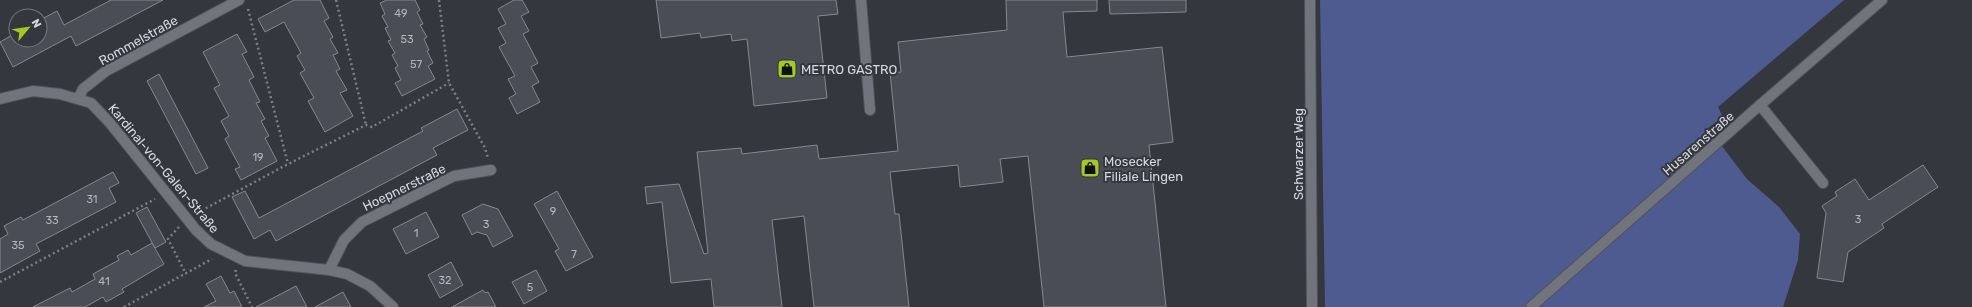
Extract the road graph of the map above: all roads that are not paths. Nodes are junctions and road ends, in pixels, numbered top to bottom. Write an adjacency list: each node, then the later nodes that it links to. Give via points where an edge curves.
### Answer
1 (239, 0): 6 (street, Rommelstraße, via 106,71 83,89)
2 (861, 0): 8 (street)
3 (1310, 0): 13 (street, Schwarzer Weg)
4 (1882, 0): 7 (street, Husarenstraße)
5 (0, 99): 6 (street, Kardinal-von-Galen-Straße, via 33,91)
6 (78, 99): 11 (street, Kardinal-von-Galen-Straße, via 91,103 96,108 211,244 245,261)
7 (1760, 105): 10 (street); 14 (street, Husarenstraße)
8 (870, 110)
9 (491, 170): 11 (street, Hoepnerstraße, via 454,176 362,222 344,240)
10 (1823, 183)
11 (329, 270): 12 (street, Kardinal-von-Galen-Straße, via 347,274 370,286)
12 (394, 307)
13 (1312, 307)
14 (1531, 307)

